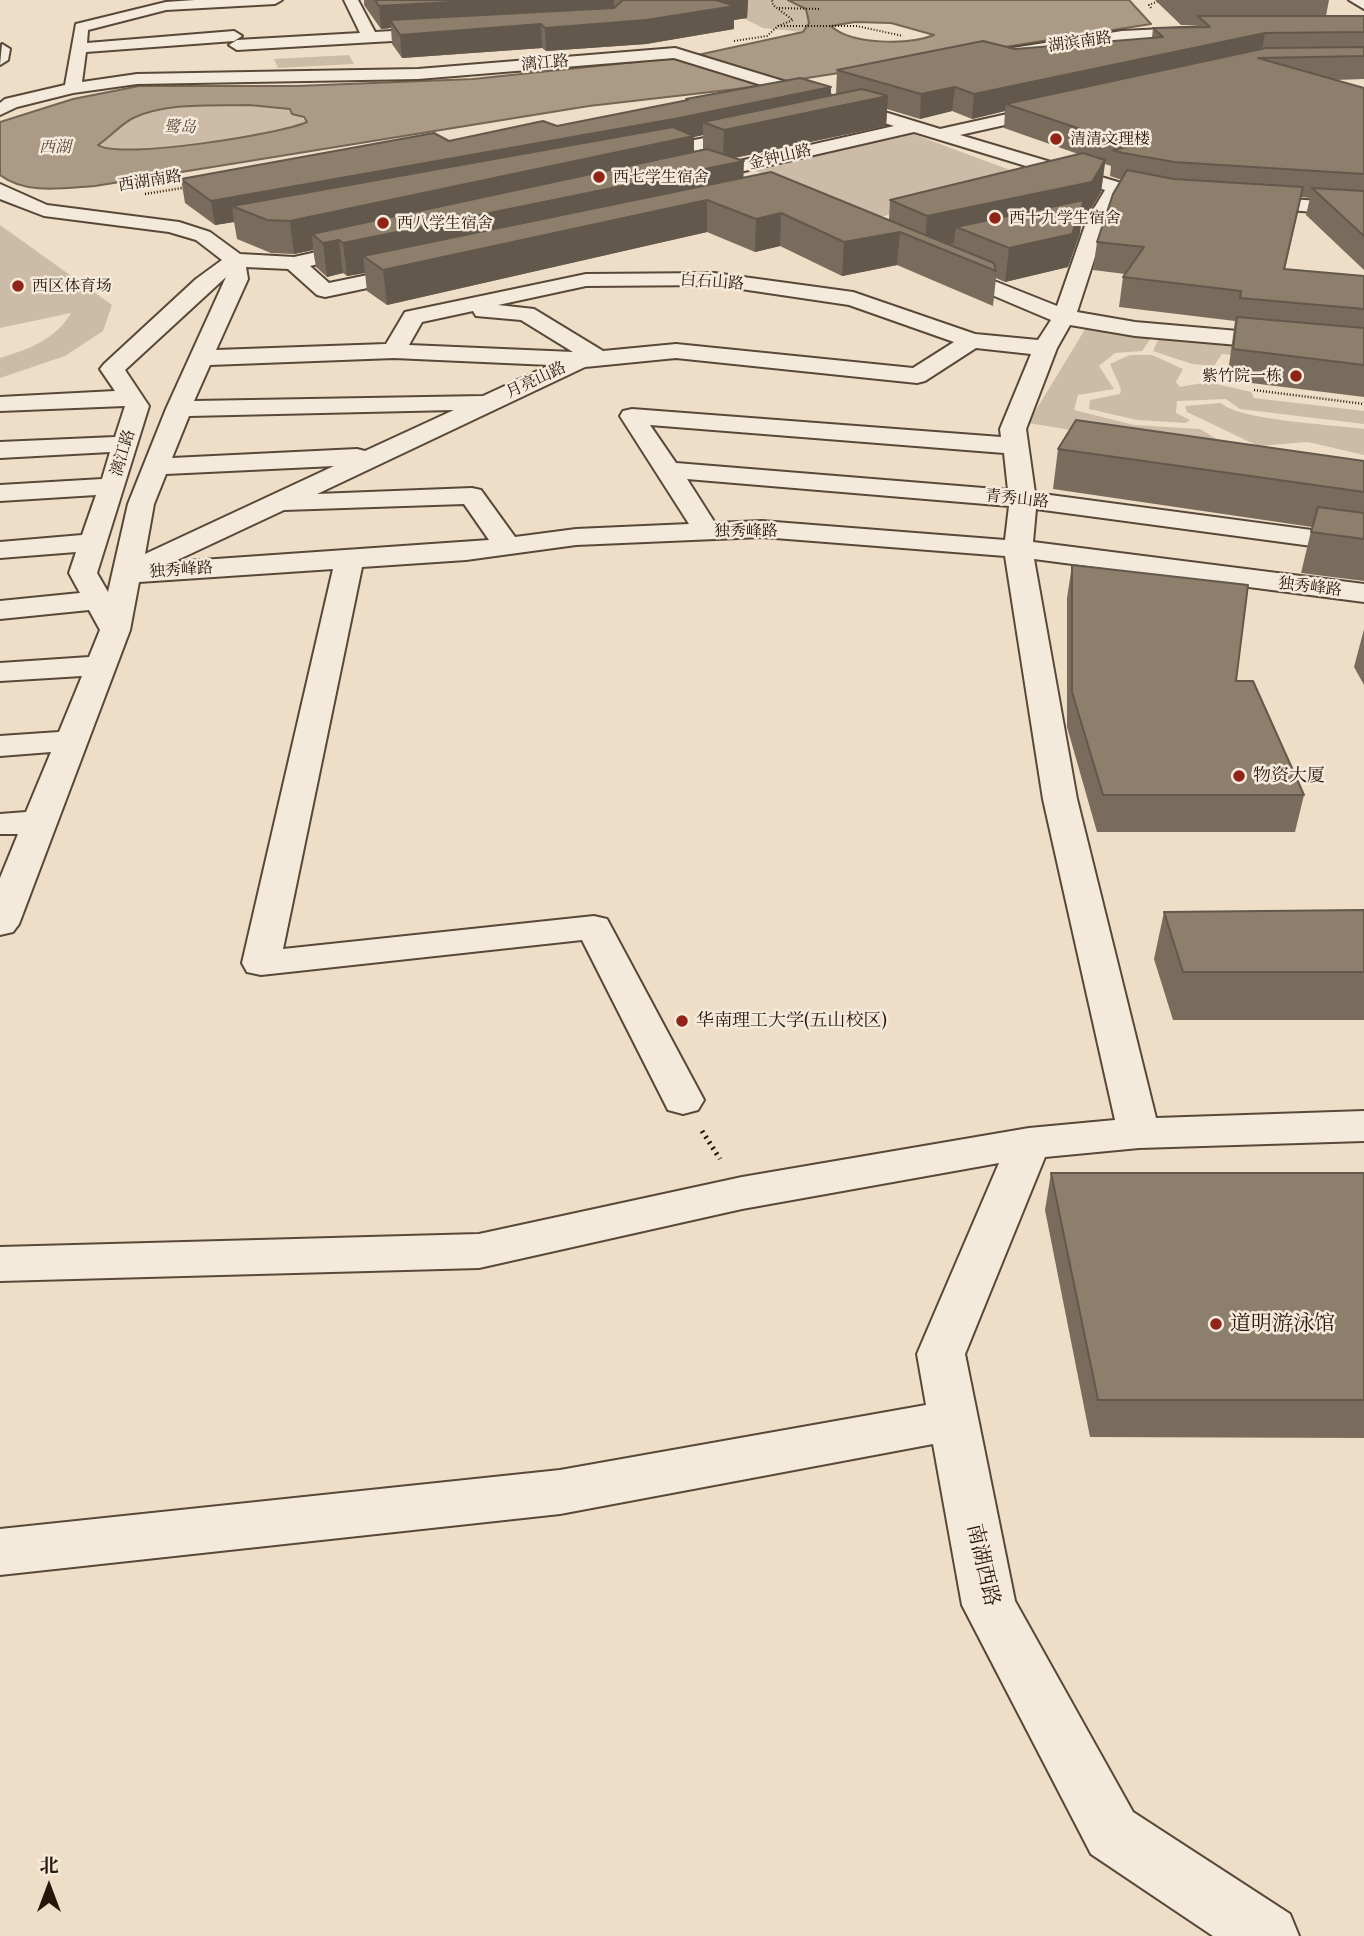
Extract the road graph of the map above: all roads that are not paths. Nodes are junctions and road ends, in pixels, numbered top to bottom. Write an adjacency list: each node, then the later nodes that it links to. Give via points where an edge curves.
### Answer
1 (275, 0): 8 (street)
2 (351, 0): 7 (street)
3 (1356, 0): 4 (street)
4 (1364, 5)
5 (465, 32): 7 (street)
6 (1219, 32): 10 (street, 湖滨南路, via 1084,40)
7 (370, 37): 8 (street)
8 (235, 41): 9 (street); 9 (street, via 166,6 80,27); 12 (street, 漓江路, via 137,79); 13 (street, 漓江路, via 418,74 679,54)
9 (78, 48): 12 (street)
10 (967, 60)
11 (837, 84): 13 (street)
12 (73, 88): 15 (street, 漓江路, via 11,103)
13 (799, 91): 16 (street)
14 (1074, 105): 20 (street)
15 (0, 110)
16 (860, 111): 17 (street); 19 (street)
17 (820, 119)
18 (780, 127): 21 (street, via 668,151)
19 (914, 127): 20 (street); 21 (street, 金钟山路)
20 (939, 134): 22 (street)
21 (723, 170): 23 (street, 金钟山路); 24 (street)
22 (1077, 176): 25 (street); 26 (street)
23 (669, 182)
24 (754, 184)
25 (1038, 186)
26 (1116, 187): 28 (street); 39 (street, via 1084,223)
27 (0, 190): 32 (street, via 44,210 172,226)
28 (1177, 197)
29 (1225, 201): 30 (street)
30 (1364, 211)
31 (230, 231): 32 (street)
32 (203, 236): 35 (street)
33 (388, 242): 36 (street)
34 (962, 250): 39 (street, via 935,260)
35 (235, 260): 36 (street); 44 (street, via 237,279); 46 (street, via 112,369)
36 (294, 263): 37 (street, via 324,290)
37 (434, 267)
38 (479, 303): 40 (street, 白石山路, via 586,280 714,279 853,299); 43 (street, 白石山路, via 413,317); 45 (street, via 480,311 526,314)
39 (1064, 317): 41 (street); 42 (street, via 1135,329)
40 (972, 341): 41 (street, 白石山路); 45 (street, 月亮山路, via 917,376 677,351)
41 (1045, 348): 51 (street, via 1013,429)
42 (1364, 349)
43 (394, 351): 44 (street); 45 (street)
44 (202, 358): 49 (street)
45 (589, 359): 47 (street, 月亮山路)
46 (132, 398): 48 (street); 50 (street, 漓江路, via 137,406)
47 (491, 402): 49 (street); 53 (street, 月亮山路)
48 (0, 404)
49 (178, 409): 54 (street)
50 (126, 444): 52 (street); 56 (street, 漓江路)
51 (1017, 446): 55 (street, via 632,416); 58 (street)
52 (0, 450)
53 (376, 456): 54 (street); 59 (street, 月亮山路)
54 (156, 467): 67 (street, via 141,504)
55 (667, 470): 58 (street, 青秀山路); 60 (street)
56 (113, 486): 57 (street); 61 (street, 漓江路)
57 (0, 493)
58 (1023, 499): 62 (street, 青秀山路); 64 (street)
59 (274, 504): 63 (street, via 472,496); 67 (street, 月亮山路)
60 (707, 531): 63 (street, 独秀峰路, via 576,537); 64 (street, 独秀峰路, via 762,529)
61 (93, 542): 65 (street); 69 (street, 漓江路, via 83,573)
62 (1364, 545)
63 (507, 546): 66 (street, 独秀峰路)
64 (1018, 549): 68 (street, 独秀峰路); 81 (street, via 1059,799)
65 (0, 550)
66 (350, 559): 67 (street, 独秀峰路); 79 (street, via 261,963 594,927)
67 (127, 574): 71 (street)
68 (1364, 593)
69 (98, 600): 70 (street); 71 (street, 漓江路)
70 (0, 610)
71 (115, 630): 72 (street)
72 (101, 665): 73 (street); 74 (street)
73 (0, 672)
74 (72, 741): 75 (street); 76 (street)
75 (0, 746)
76 (40, 822): 77 (street); 78 (street)
77 (0, 824)
78 (0, 924)
79 (683, 1100)
80 (1364, 1126): 81 (street)
81 (1139, 1133): 82 (street)
82 (1029, 1143): 83 (street, via 741,1194 479,1251); 84 (street, 南湖西路, via 941,1354)
83 (4, 1262)
84 (953, 1420): 85 (street, via 560,1492); 86 (street, 南湖西路, via 989,1605 1112,1833)
85 (0, 1552)
86 (1268, 1936)

